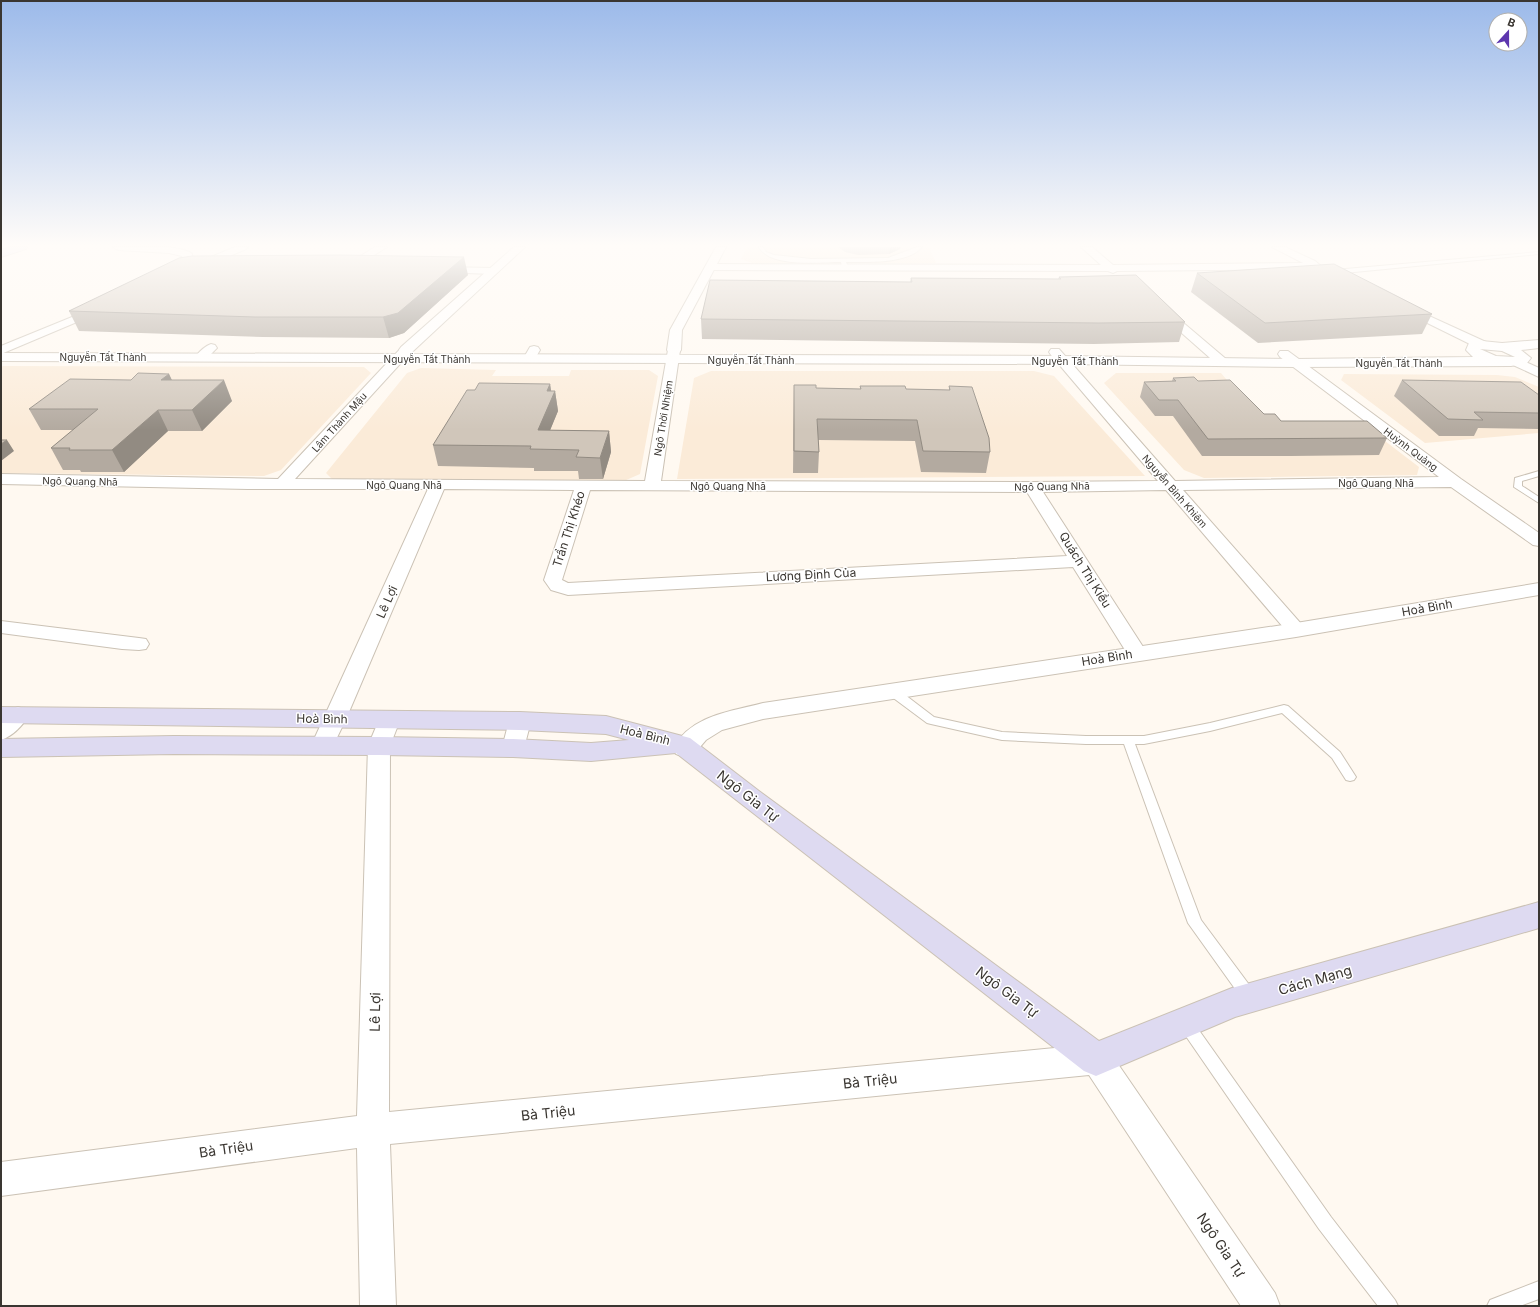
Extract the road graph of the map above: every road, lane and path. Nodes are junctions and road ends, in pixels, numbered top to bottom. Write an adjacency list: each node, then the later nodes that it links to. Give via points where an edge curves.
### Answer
1 (101, 308): 7 (street)
2 (453, 308): 12 (street)
3 (688, 308): 13 (street, via 676,330)
4 (1159, 308): 16 (street)
5 (1403, 308): 8 (street)
6 (1539, 344): 9 (street, Nguyễn Tất Thành)
7 (5, 347): 11 (street, Nguyễn Tất Thành)
8 (1478, 347): 9 (street, Nguyễn Tất Thành); 17 (street, Nguyễn Tất Thành, via 1439,353); 19 (street, Nguyễn Tất Thành, via 1475,352)
9 (1504, 348): 18 (street, Nguyễn Tất Thành)
10 (1539, 352): 18 (street, Nguyễn Tất Thành)
11 (206, 353): 12 (street, Nguyễn Tất Thành); 15 (street, Nguyễn Tất Thành)
12 (401, 355): 13 (street, Nguyễn Tất Thành); 24 (street, Lâm Thành Mậu)
13 (673, 355): 14 (street, Nguyễn Tất Thành); 28 (street, Ngô Thời Nhiệm)
14 (1058, 356): 16 (street, Nguyễn Tất Thành); 25 (street, Nguyễn Bỉnh Khiêm)
15 (1, 357)
16 (1218, 358): 17 (street, Nguyễn Tất Thành)
17 (1290, 358): 19 (street, Nguyễn Tất Thành, via 1450,363); 23 (street, Huỳnh Quảng)
18 (1518, 358): 19 (street, Nguyễn Tất Thành); 20 (street)
19 (1501, 361)
20 (1539, 373)
21 (1539, 474): 30 (lane, via 1518,480 1518,487)
22 (1, 480): 24 (street, Ngô Quang Nhã)
23 (1455, 482): 25 (street, Ngô Quang Nhã); 31 (street, Huỳnh Quảng)
24 (282, 484): 26 (street, Ngô Quang Nhã)
25 (1170, 484): 29 (street, Ngô Quang Nhã); 36 (street, Nguyễn Bỉnh Khiêm)
26 (438, 485): 27 (street, Ngô Quang Nhã); 41 (street, Lê Lợi)
27 (583, 486): 28 (street, Ngô Quang Nhã); 33 (street, Trần Thị Khéo)
28 (652, 486): 29 (street, Ngô Quang Nhã)
29 (1032, 487): 32 (street, Quách Thị Kiều)
30 (1539, 501)
31 (1539, 541)
32 (1080, 561): 33 (street, Lương Định Của, via 568,589 557,586 553,580); 38 (street, Quách Thị Kiều)
33 (554, 572)
34 (1539, 589): 36 (street, Hoà Bình)
35 (1, 627): 37 (street)
36 (1296, 630): 38 (street, Hoà Bình)
37 (139, 644)
38 (1137, 653): 39 (street, Hoà Bình)
39 (892, 691): 45 (lane, via 931,720 1002,736); 47 (street, Hoà Bình, via 763,711 721,722 697,734)
40 (9, 715): 41 (main road, Hoà Bình); 43 (street)
41 (335, 719): 44 (main road, Hoà Bình); 46 (street, Lê Lợi)
42 (520, 721): 44 (main road, Hoà Bình); 47 (main road, Hoà Bình, via 606,725); 49 (street)
43 (1, 732)
44 (384, 733): 46 (main road, Hoà Bình); 49 (main road, Hoà Bình); 55 (street, Lê Lợi)
45 (1128, 740): 50 (lane, via 1144,740 1195,730 1284,709 1336,756); 52 (lane, via 1195,923)
46 (322, 746): 48 (main road, Hoà Bình)
47 (683, 746): 49 (main road, Hoà Bình, via 591,752); 54 (main road, Ngô Gia Tự)
48 (1, 748)
49 (513, 748)
50 (1350, 777)
51 (1539, 915): 52 (main road, Cách Mạng)
52 (1250, 998): 53 (main road, Cách Mạng)
53 (1185, 1023): 54 (main road, Cách Mạng); 60 (lane, via 1325,1223)
54 (1096, 1059): 55 (street, Bà Triệu); 59 (street, Ngô Gia Tự)
55 (373, 1130): 56 (street, Bà Triệu); 58 (street, Lê Lợi)
56 (1, 1179)
57 (1539, 1290): 61 (lane)
58 (378, 1306)
59 (1262, 1306)
60 (1389, 1306)
61 (1496, 1306)

